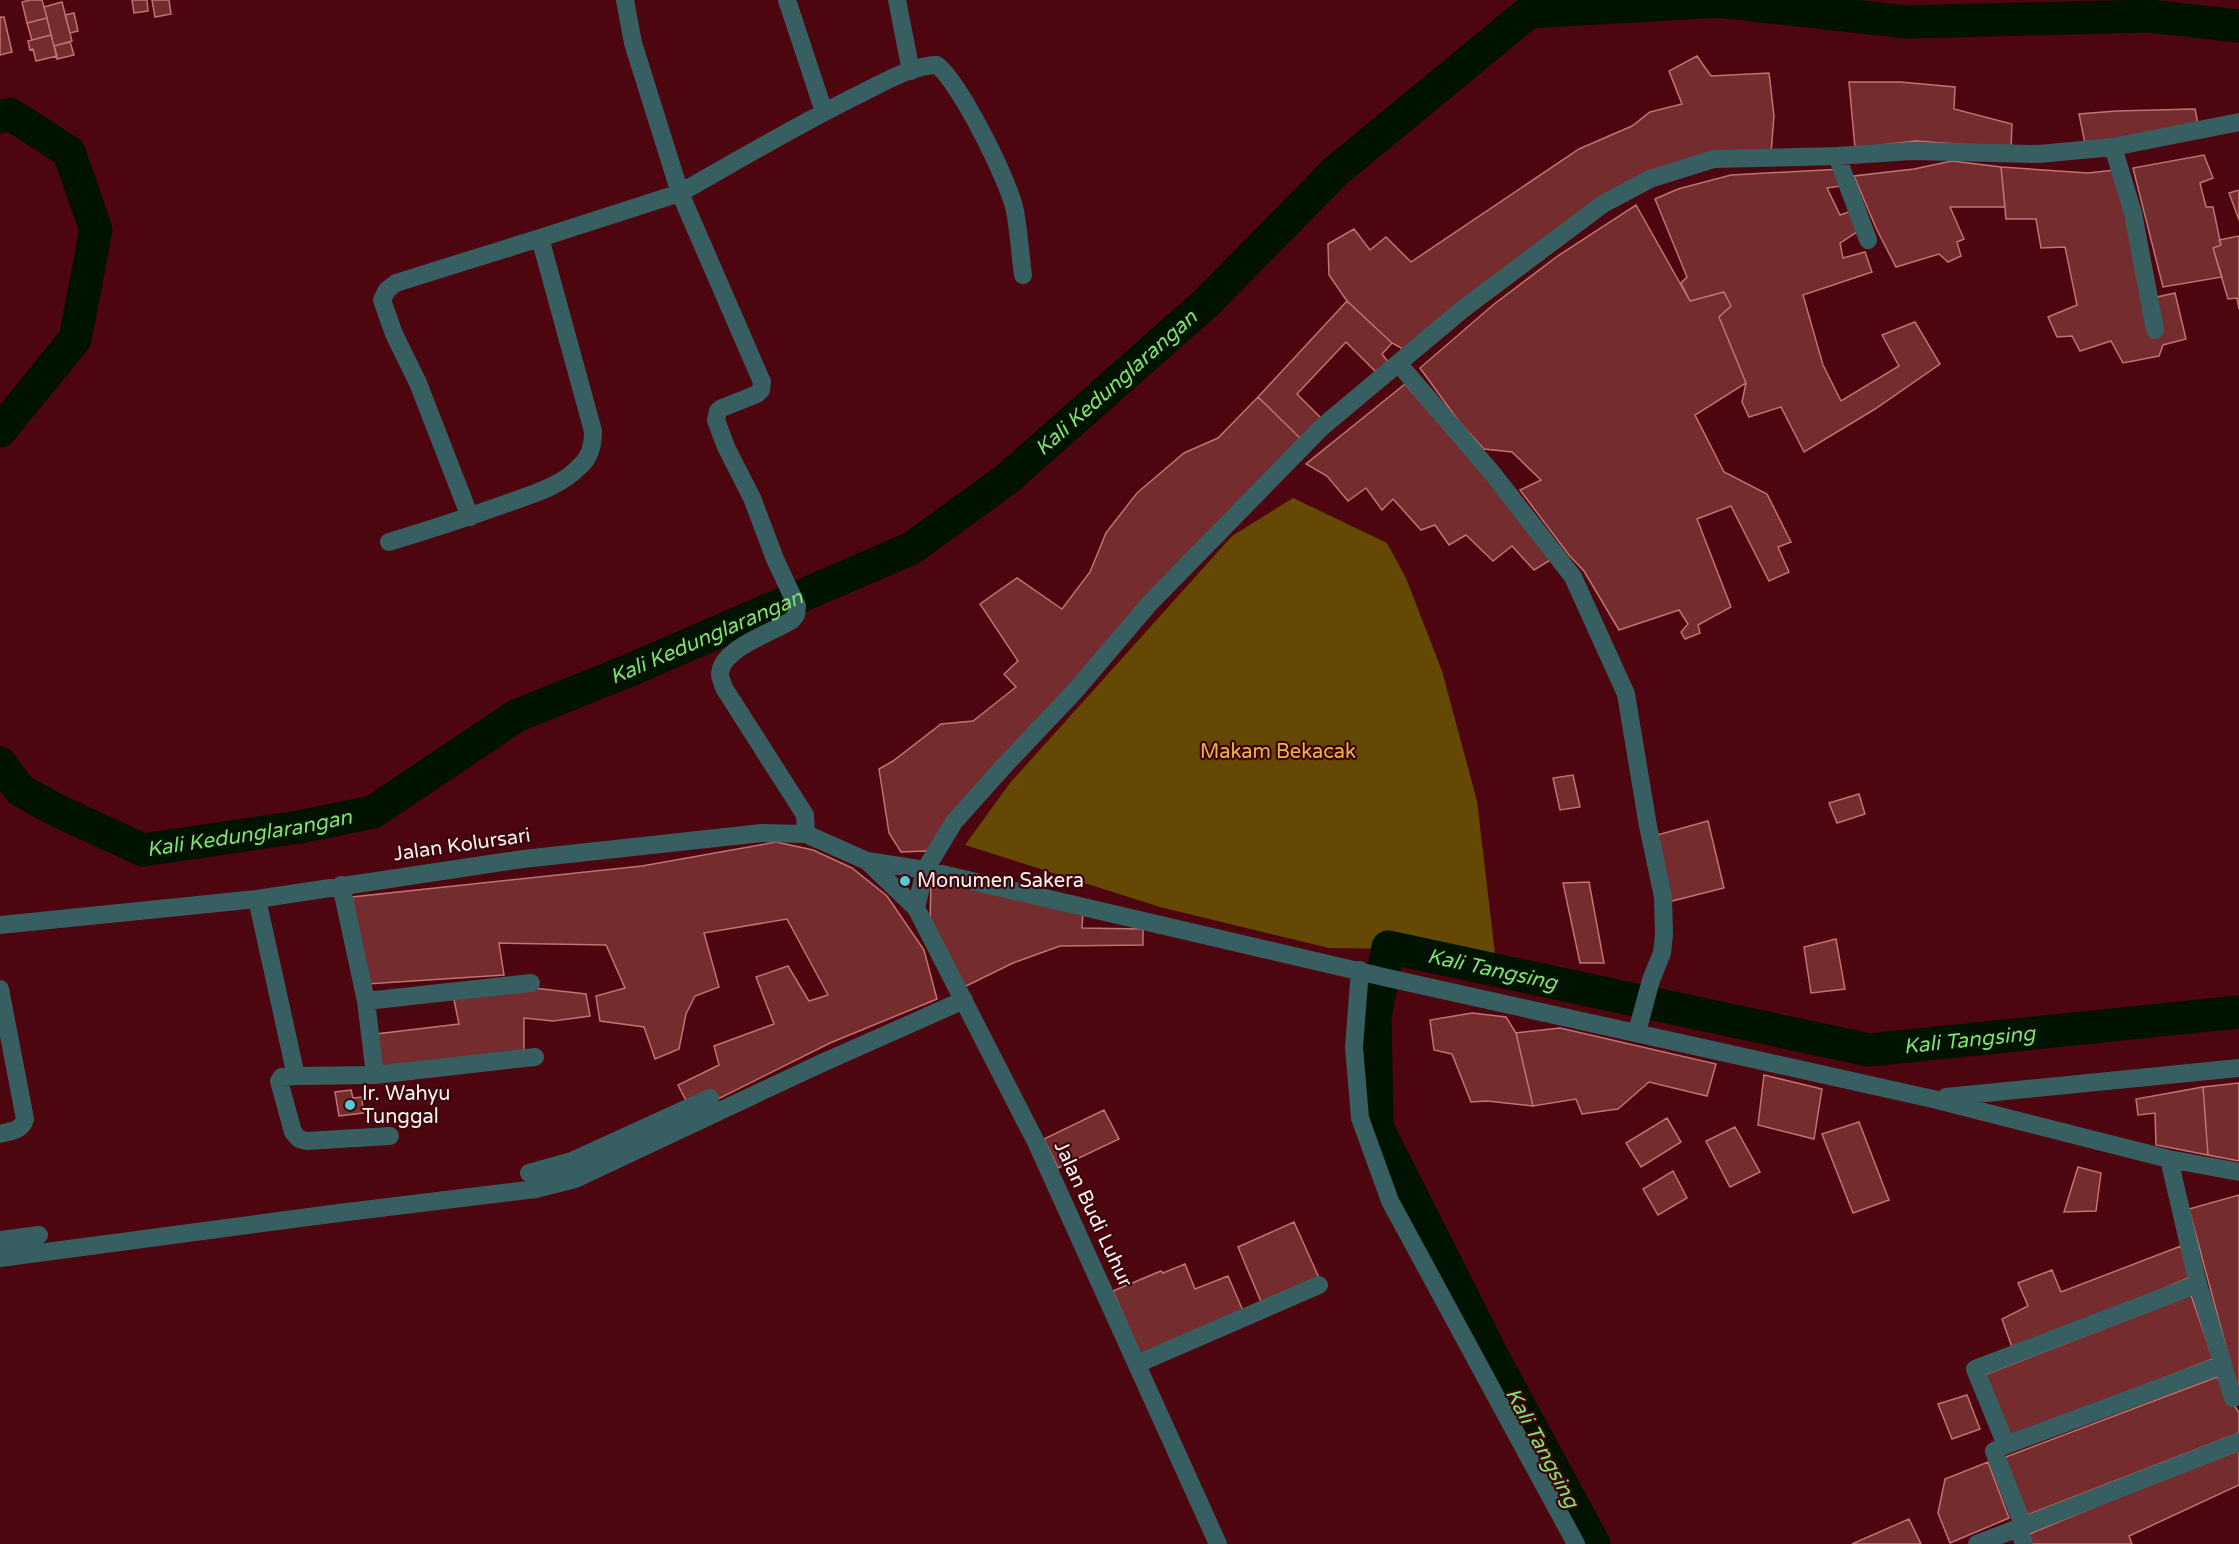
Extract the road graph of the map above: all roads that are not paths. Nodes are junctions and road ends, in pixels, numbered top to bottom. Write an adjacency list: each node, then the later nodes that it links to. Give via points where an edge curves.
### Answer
1 (625, 0): 9 (street, via 633,43)
2 (787, 0): 5 (street)
3 (897, 0): 4 (street)
4 (911, 71): 5 (street); 12 (street, via 926,65 937,65 943,70 994,156 1015,209)
5 (824, 112): 9 (street)
6 (2239, 122): 7 (street)
7 (2113, 147): 8 (street, via 2039,154 1912,151); 13 (street, via 2135,221)
8 (1837, 156): 11 (street); 14 (street, via 1714,159 1650,179 1603,204 1462,309)
9 (680, 193): 10 (street); 17 (street, via 762,382 757,394 722,408 716,420 797,606 792,620 733,653 720,675 724,688 805,815)
10 (540, 238): 15 (street, via 593,431 593,445 578,468 553,487); 15 (street, via 396,283 381,300)
11 (1868, 240)
12 (1023, 275)
13 (2155, 330)
14 (1398, 363): 19 (street, via 1322,427 1150,603 954,822); 29 (street, via 1493,474 1573,577 1626,694 1663,897 1662,953)
15 (470, 517): 16 (street)
16 (389, 542)
17 (806, 834): 18 (street, Jalan Kolursari); 20 (street, Jalan Kolursari, via 718,837)
18 (867, 861): 19 (street, Jalan Kolursari); 22 (street, Jalan Budi Luhur)
19 (925, 870): 22 (street); 24 (street, Jalan Kolursari)
20 (341, 885): 21 (street, Jalan Kolursari); 28 (street)
21 (257, 899): 23 (street, Jalan Kolursari); 33 (street)
22 (916, 908): 27 (street, Jalan Budi Luhur)
23 (0, 925)
24 (1362, 971): 29 (street, Jalan Kolursari); 53 (street, via 1354,1047 1360,1118 1390,1202)
25 (531, 983): 28 (street)
26 (0, 989): 36 (street, via 25,1119 17,1130)
27 (964, 1000): 38 (street); 46 (street, Jalan Budi Luhur, via 1037,1144)
28 (366, 1001): 32 (street)
29 (1639, 1024): 35 (street, Jalan Kolursari)
30 (535, 1057): 32 (street)
31 (2239, 1068): 35 (street)
32 (375, 1075): 33 (street)
33 (296, 1076): 37 (street, via 279,1081 293,1132 299,1139)
34 (711, 1098): 38 (street)
35 (1933, 1099): 39 (street, Jalan Kolursari)
36 (0, 1134)
37 (390, 1136)
38 (618, 1150): 41 (street); 43 (street, via 575,1179 536,1189)
39 (2169, 1159): 40 (street, Jalan Kolursari); 44 (street)
40 (2239, 1172)
41 (530, 1173)
42 (39, 1235): 43 (street)
43 (1, 1246)
44 (2198, 1284): 47 (street); 50 (street, via 1975,1369)
45 (1319, 1285): 46 (street)
46 (1137, 1364): 52 (street, Jalan Budi Luhur)
47 (2222, 1365): 48 (street, via 2233,1398); 50 (street)
48 (2239, 1396)
49 (2239, 1442): 51 (street)
50 (2006, 1445): 51 (street, via 1995,1451)
51 (2022, 1532): 54 (street)
52 (1218, 1544)
53 (1576, 1544)
54 (1977, 1544)

